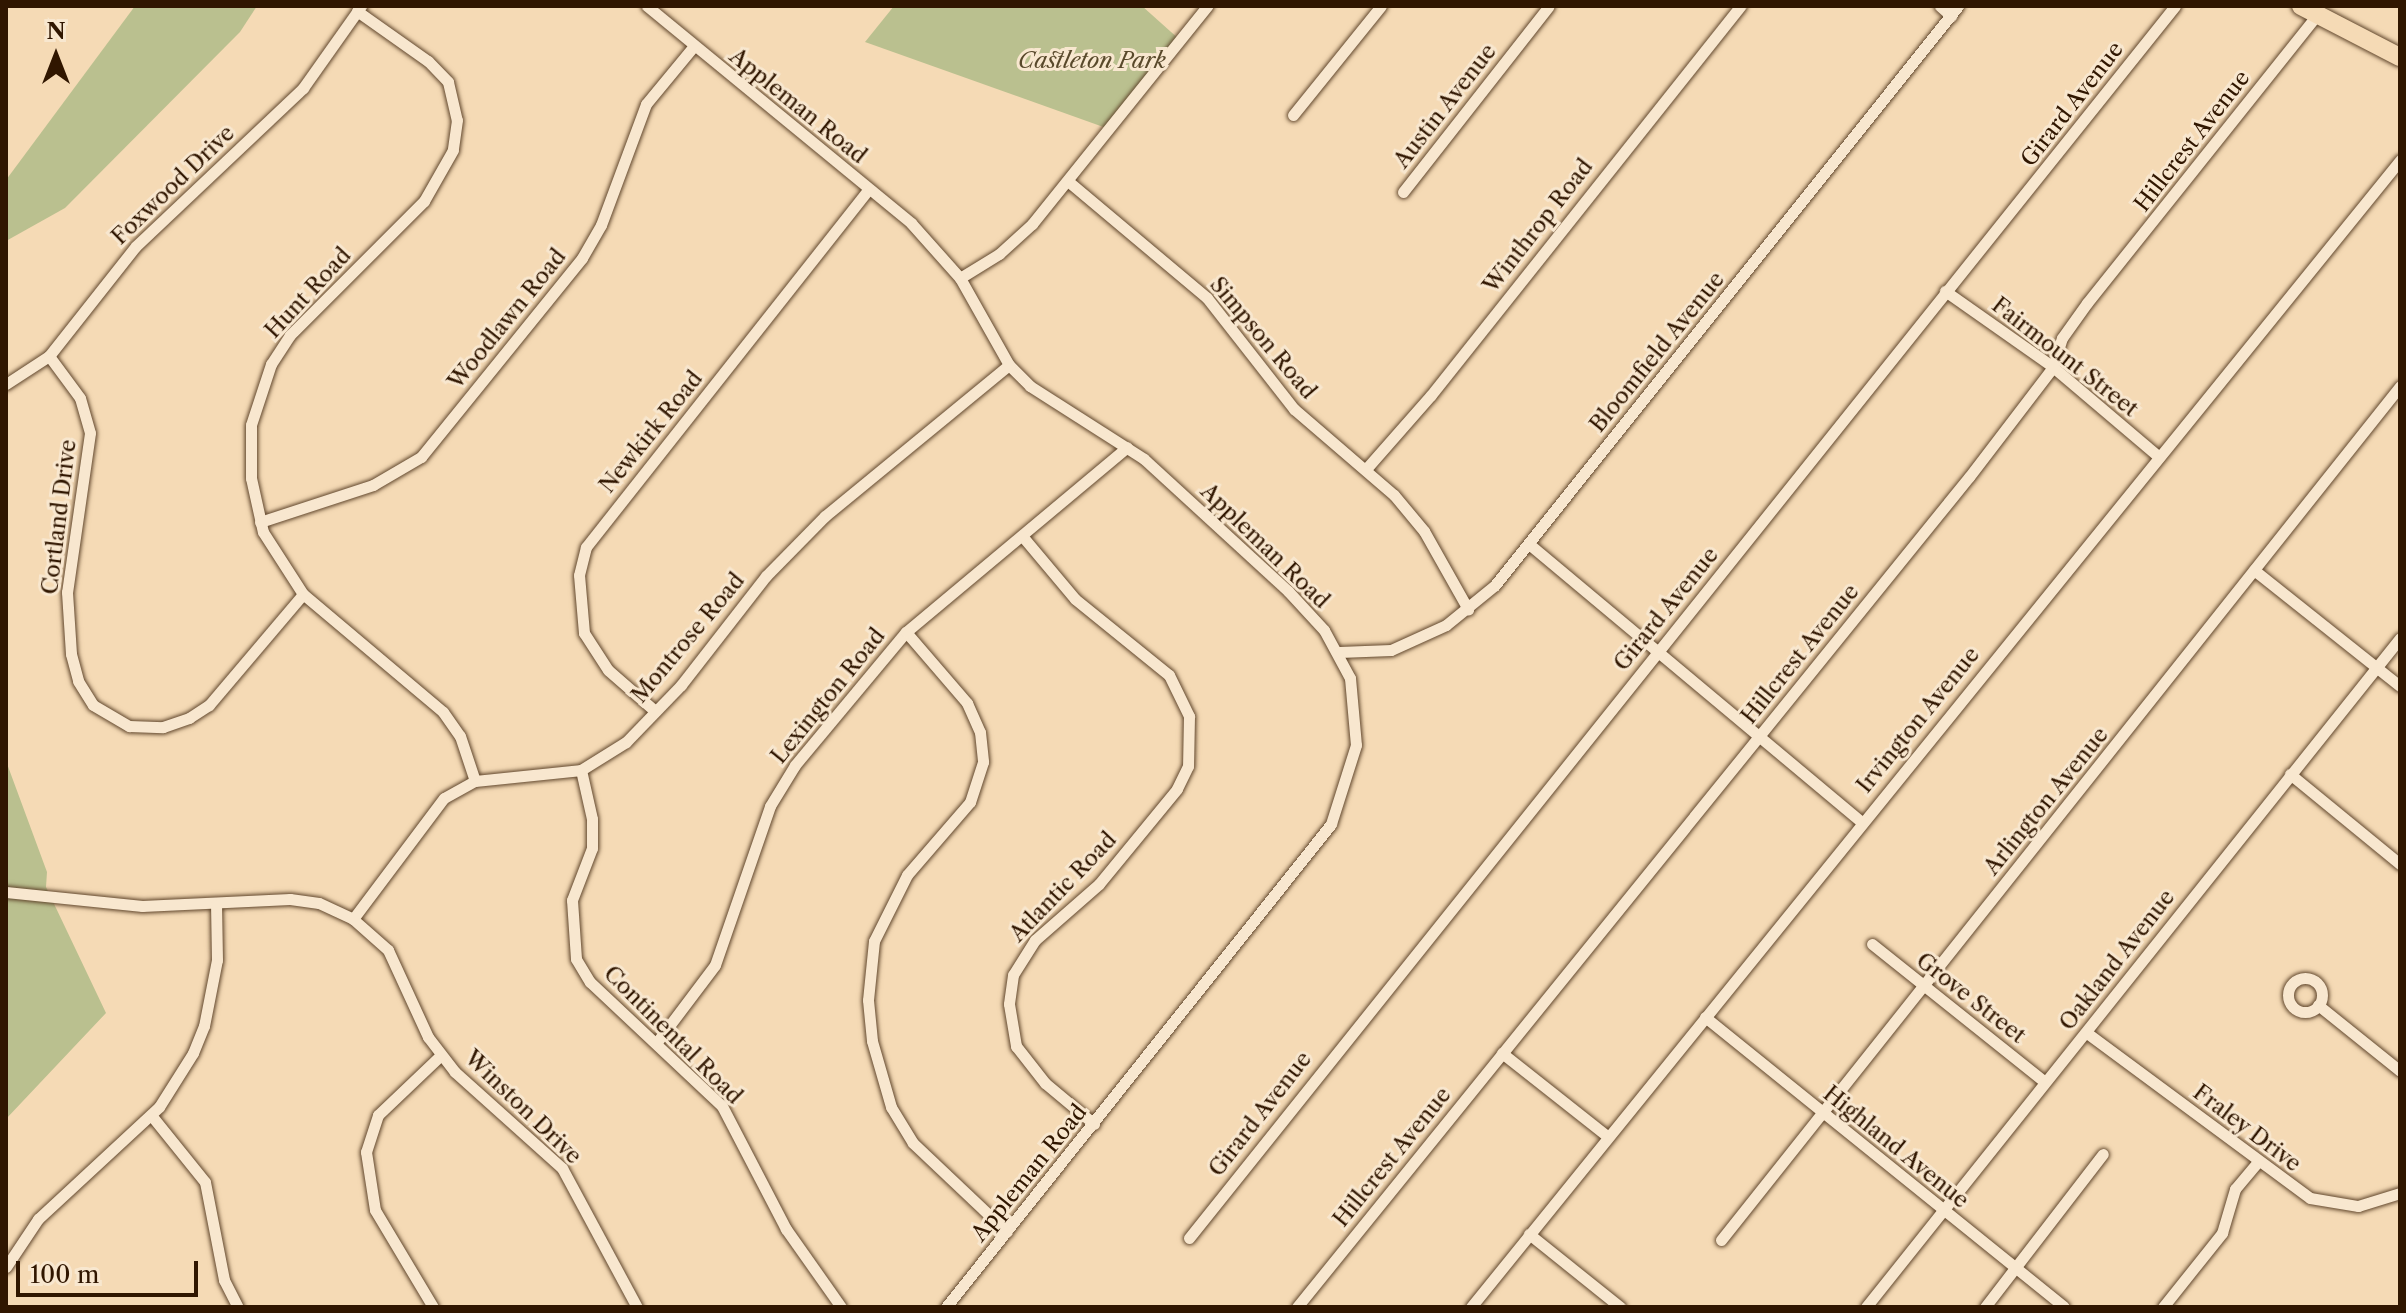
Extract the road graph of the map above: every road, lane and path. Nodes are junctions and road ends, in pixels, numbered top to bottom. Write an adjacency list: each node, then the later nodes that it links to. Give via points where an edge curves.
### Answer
1 (647, 6): 11 (street, Appleman Road)
2 (1207, 6): 15 (street)
3 (1381, 6): 13 (street)
4 (1549, 6): 17 (street, Austin Avenue)
5 (1740, 6): 27 (street, Winthrop Road, via 1431,395)
6 (1940, 6): 10 (street)
7 (2175, 6): 19 (street, Girard Avenue)
8 (359, 9): 20 (street, Foxwood Drive, via 303,88 136,246); 28 (street, Hunt Road, via 448,82 457,120 453,150 424,201 290,335 271,364 251,425 251,478)
9 (2309, 10): 12 (main road); 22 (street, Hillcrest Avenue, via 2087,303 2062,338)
10 (1954, 11): 30 (street, Bloomfield Avenue)
11 (693, 47): 16 (street, Appleman Road); 28 (street, Woodlawn Road, via 646,104 601,225 582,258 421,457 373,485)
12 (2400, 57)
13 (1293, 115)
14 (2400, 160): 26 (street, Irvington Avenue)
15 (1069, 182): 18 (street, via 999,254); 27 (street, Simpson Road, via 1207,298 1286,401)
16 (869, 189): 18 (street, Appleman Road, via 911,223); 40 (street, Newkirk Road, via 586,547 579,575 584,633 608,670)
17 (1403, 192)
18 (960, 278): 21 (street, Appleman Road)
19 (1945, 291): 22 (street, Fairmount Street); 36 (street, Girard Avenue)
20 (49, 356): 23 (street, Foxwood Drive); 32 (street, Cortland Drive, via 80,398 90,433 67,592 71,654 78,681 93,705 129,726 163,727 189,718 209,705)
21 (1009, 365): 25 (street, Appleman Road, via 1030,386); 40 (street, Montrose Road, via 825,516 766,576)
22 (2053, 367): 26 (street, Fairmount Street); 41 (street, Hillcrest Avenue)
23 (6, 384)
24 (2400, 386): 31 (street, Arlington Avenue)
25 (1127, 447): 29 (street, Lexington Road); 37 (street, Appleman Road, via 1288,591)
26 (2159, 457): 45 (street, Irvington Avenue)
27 (1366, 469): 33 (street, Simpson Road, via 1424,531)
28 (260, 522): 32 (street, Hunt Road)
29 (1023, 537): 34 (street, Lexington Road); 62 (street, Atlantic Road, via 1075,599 1169,675 1189,716 1188,766 1177,789 1099,884 1035,940 1013,975 1009,1004 1016,1046 1045,1083)
30 (1529, 544): 33 (street, Bloomfield Avenue); 36 (street)
31 (2254, 570): 38 (street); 51 (street, Arlington Avenue)
32 (303, 594): 44 (street, Hunt Road, via 443,712 460,736)
33 (1468, 609): 37 (street, Bloomfield Avenue, via 1391,650)
34 (906, 632): 55 (street, Lexington Road, via 795,765 770,806 715,965); 68 (street, via 967,703 980,732 983,762 970,802 901,884 874,941 869,967 872,1041 891,1107 913,1143)
35 (2400, 638): 38 (street, Oakland Avenue)
36 (1658, 651): 41 (street); 70 (street, Girard Avenue)
37 (1339, 652): 62 (street, Appleman Road, via 1356,708 1356,745 1331,824)
38 (2376, 667): 39 (street); 43 (street, Oakland Avenue)
39 (2400, 686)
40 (655, 711): 42 (street, Montrose Road, via 610,755)
41 (1761, 734): 45 (street); 56 (street, Hillcrest Avenue)
42 (581, 770): 44 (street, Montrose Road); 55 (street, Continental Road, via 592,819 592,848 572,900 572,948 590,982)
43 (2290, 774): 46 (street); 54 (street, Oakland Avenue)
44 (475, 781): 49 (street, Montrose Road, via 444,798)
45 (1861, 822): 53 (street, Irvington Avenue)
46 (2400, 864)
47 (6, 892): 48 (street, Winston Drive, via 142,906)
48 (216, 905): 49 (street, Winston Drive, via 290,899 319,903); 61 (street, via 217,960 204,1026)
49 (353, 919): 57 (street, Winston Drive, via 388,950)
50 (1872, 944): 51 (street, Grove Street)
51 (1924, 986): 59 (street, Grove Street); 60 (street, Arlington Avenue)
52 (2318, 1005): 58 (street)
53 (1705, 1017): 60 (street, Highland Avenue); 63 (street, Irvington Avenue)
54 (2087, 1033): 59 (street, Oakland Avenue); 65 (street, Fraley Drive)
55 (657, 1042): 77 (street, Continental Road, via 722,1106 786,1229)
56 (1502, 1053): 63 (street); 79 (street, Hillcrest Avenue)
57 (441, 1055): 75 (street, via 378,1115 366,1152 375,1210); 76 (street, Winston Drive, via 562,1168)
58 (2400, 1071)
59 (2045, 1082): 67 (street, Oakland Avenue)
60 (1821, 1113): 67 (street, Highland Avenue); 71 (street, Arlington Avenue)
61 (151, 1115): 72 (street, via 49,1208); 74 (street, via 205,1182 221,1269)
62 (1094, 1124): 68 (street, Appleman Road)
63 (1607, 1136): 69 (street, Irvington Avenue)
64 (2103, 1154): 73 (street)
65 (2258, 1162): 66 (street, Fraley Drive, via 2293,1188 2332,1205 2358,1206); 85 (street, via 2235,1189 2222,1233)
66 (2400, 1193)
67 (1944, 1212): 73 (street, Highland Avenue); 82 (street, Oakland Avenue)
68 (1007, 1232): 78 (street, Appleman Road)
69 (1529, 1234): 80 (street, Irvington Avenue); 81 (street)
70 (1189, 1238)
71 (1721, 1240)
72 (6, 1267)
73 (2015, 1268): 83 (street); 84 (street, Highland Avenue)
74 (238, 1307)
75 (433, 1307)
76 (637, 1307)
77 (841, 1307)
78 (946, 1307)
79 (1297, 1307)
80 (1471, 1307)
81 (1620, 1307)
82 (1866, 1307)
83 (1985, 1307)
84 (2064, 1307)
85 (2163, 1307)

